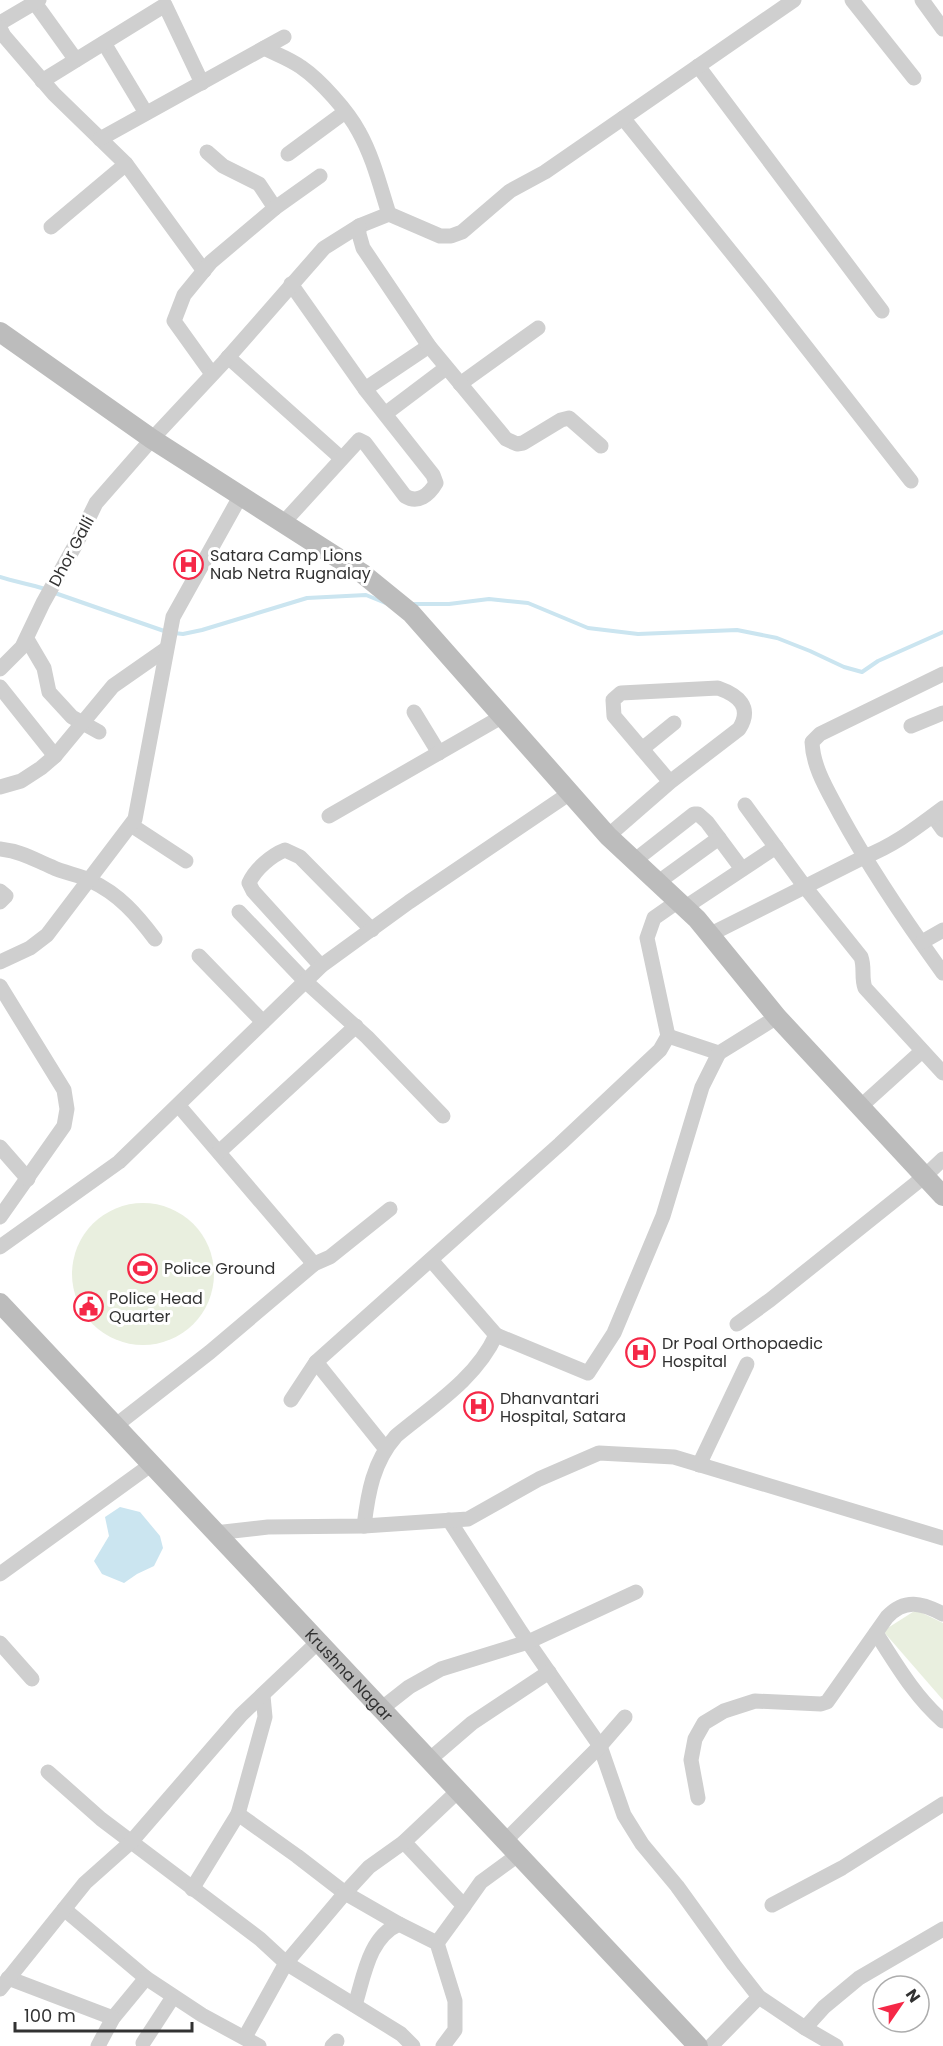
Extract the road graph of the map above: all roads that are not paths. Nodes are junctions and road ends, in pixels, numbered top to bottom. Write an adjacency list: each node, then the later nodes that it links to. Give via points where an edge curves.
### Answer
1 (794, 0): 13 (street)
2 (852, 0): 14 (street)
3 (922, 0): 8 (street)
4 (37, 1): 6 (street); 12 (street)
5 (163, 3): 10 (street); 16 (street)
6 (0, 23)
7 (0, 28): 15 (street)
8 (943, 30)
9 (284, 37): 11 (street)
10 (104, 43): 12 (street); 18 (street)
11 (264, 48): 16 (street); 17 (street, via 317,79)
12 (76, 60): 15 (street)
13 (698, 66): 19 (street); 31 (street)
14 (914, 78)
15 (42, 81): 20 (street)
16 (202, 83): 18 (street)
17 (345, 112): 22 (street); 26 (street, via 373,166)
18 (147, 113): 20 (street)
19 (623, 118): 26 (street, via 510,191 462,232 440,236); 44 (street)
20 (100, 139): 23 (street)
21 (207, 152): 25 (street, via 223,166 259,184)
22 (288, 154)
23 (126, 164): 28 (street); 29 (street)
24 (320, 176): 25 (street)
25 (275, 208): 29 (street)
26 (388, 214): 27 (street, Dhor Galli)
27 (359, 226): 30 (street, Dhor Galli, via 324,248); 34 (street, via 363,248)
28 (51, 227)
29 (204, 270): 37 (street, via 184,294 174,321)
30 (291, 284): 35 (street, Dhor Galli); 39 (street)
31 (882, 311)
32 (538, 328): 38 (street)
33 (0, 332): 41 (main road)
34 (429, 346): 36 (street); 39 (street)
35 (228, 357): 37 (street, Dhor Galli); 43 (street)
36 (446, 368): 38 (street); 40 (street)
37 (212, 374): 41 (street, Dhor Galli)
38 (460, 384): 42 (street, via 511,442 523,442 569,418)
39 (365, 389): 40 (street)
40 (385, 414): 43 (street, via 433,475 434,488 414,501 405,496 361,440)
41 (152, 439): 45 (main road); 47 (street, Dhor Galli, via 96,503)
42 (601, 446)
43 (341, 458): 46 (street)
44 (911, 481)
45 (241, 495): 46 (main road); 48 (street, via 172,617)
46 (284, 522): 54 (main road, via 363,574 411,613)
47 (27, 639): 49 (street, Dhor Galli); 55 (street, via 44,668 49,692)
48 (166, 649): 55 (street, via 113,686); 68 (street)
49 (0, 669)
50 (943, 674): 74 (street, via 820,734 812,742 812,755 824,784)
51 (0, 687): 61 (street)
52 (414, 712): 60 (street)
53 (943, 713): 57 (street)
54 (503, 716): 60 (street); 64 (main road)
55 (82, 723): 58 (street); 61 (street)
56 (674, 723): 59 (street)
57 (911, 726)
58 (99, 732)
59 (642, 749): 62 (street); 62 (street, via 614,716 613,700 621,693 718,688 737,698 745,715 739,729)
60 (439, 753): 67 (street)
61 (55, 756): 63 (street, via 21,781)
62 (670, 782): 70 (street)
63 (0, 787)
64 (570, 793): 70 (main road); 85 (street)
65 (745, 805): 72 (street)
66 (938, 812): 69 (street); 74 (street, via 911,833)
67 (329, 816)
68 (131, 825): 75 (street); 78 (street)
69 (943, 830)
70 (608, 836): 76 (main road)
71 (719, 838): 76 (street, via 702,816 694,814); 77 (street); 79 (street)
72 (776, 847): 77 (street); 80 (street)
73 (0, 849): 78 (street, via 20,852)
74 (864, 857): 80 (street); 89 (street)
75 (186, 861)
76 (634, 861): 79 (main road)
77 (742, 869): 83 (street)
78 (89, 879): 88 (street, via 113,893 135,913); 91 (street, via 47,935)
79 (657, 883): 83 (main road)
80 (805, 887): 87 (street); 100 (street, via 861,957 865,988)
81 (0, 891): 82 (street, via 6,896)
82 (0, 902)
83 (680, 905): 87 (main road); 99 (street, via 654,918 647,938)
84 (239, 912): 94 (street)
85 (372, 930): 92 (street); 92 (street, via 300,857 285,850 276,853 249,882)
86 (943, 930): 89 (street)
87 (709, 935): 96 (main road)
88 (155, 939)
89 (922, 942): 93 (street)
90 (199, 956): 97 (street)
91 (0, 962)
92 (321, 966): 94 (street)
93 (943, 973)
94 (305, 981): 97 (street); 98 (street)
95 (0, 986): 110 (street, via 64,1090 67,1109 64,1126)
96 (777, 1017): 101 (street); 104 (main road)
97 (263, 1022): 103 (street)
98 (356, 1026): 105 (street); 107 (street)
99 (668, 1036): 101 (street); 115 (street, via 660,1050)
100 (922, 1051): 102 (street); 104 (street)
101 (719, 1053): 119 (street, via 702,1087 663,1215 614,1333 588,1373)
102 (943, 1073)
103 (178, 1106): 107 (street); 114 (street, via 119,1162)
104 (860, 1107): 109 (main road)
105 (443, 1116)
106 (0, 1147): 110 (street)
107 (219, 1152): 116 (street)
108 (943, 1159): 109 (street)
109 (925, 1176): 111 (main road); 118 (street)
110 (28, 1179): 113 (street)
111 (943, 1197)
112 (390, 1209): 116 (street, via 330,1257)
113 (0, 1218)
114 (0, 1247)
115 (431, 1260): 119 (street); 120 (street)
116 (314, 1264): 123 (street)
117 (0, 1303): 123 (main road, Krushna Nagar)
118 (737, 1324)
119 (496, 1335): 124 (street, via 475,1370)
120 (316, 1362): 122 (street); 124 (street)
121 (747, 1364): 126 (street)
122 (291, 1400)
123 (115, 1426): 125 (main road, Krushna Nagar)
124 (385, 1448): 128 (street, via 368,1493)
125 (152, 1464): 129 (main road, Krushna Nagar); 131 (street)
126 (699, 1465): 127 (street, via 674,1457 599,1453 538,1479 468,1519); 130 (street)
127 (449, 1520): 128 (street); 135 (street)
128 (364, 1526): 129 (street, via 268,1527)
129 (215, 1533): 136 (main road, Krushna Nagar)
130 (943, 1538)
131 (0, 1574)
132 (636, 1592): 135 (street)
133 (943, 1614): 134 (street, via 908,1604 896,1608)
134 (876, 1633): 143 (street, via 913,1688); 148 (street, via 827,1702 756,1701 724,1711 704,1723 694,1739 691,1760)
135 (528, 1641): 138 (street); 141 (street, via 441,1669)
136 (318, 1642): 140 (street); 141 (main road, Krushna Nagar)
137 (3, 1652): 139 (street)
138 (549, 1672): 144 (street); 145 (street, via 472,1723)
139 (32, 1678)
140 (262, 1696): 150 (street, via 265,1717); 151 (street)
141 (381, 1709): 145 (main road, Krushna Nagar)
142 (625, 1718): 144 (street)
143 (943, 1721)
144 (600, 1746): 153 (street); 166 (street, via 624,1815 642,1844)
145 (429, 1760): 147 (main road, Krushna Nagar)
146 (48, 1772): 151 (street)
147 (458, 1791): 152 (street); 153 (main road, Krushna Nagar)
148 (698, 1798)
149 (943, 1804): 156 (street, via 842,1868)
150 (237, 1814): 154 (street); 155 (street)
151 (131, 1842): 154 (street); 158 (street, via 85,1883)
152 (404, 1842): 155 (street, via 369,1867); 157 (street)
153 (511, 1848): 157 (street); 178 (main road, Krushna Nagar)
154 (192, 1889): 162 (street)
155 (345, 1893): 159 (street); 162 (street)
156 (772, 1905)
157 (465, 1906): 161 (street)
158 (64, 1909): 163 (street); 164 (street)
159 (399, 1924): 161 (street); 167 (street, via 388,1929 375,1944)
160 (943, 1929): 169 (street, via 859,1978)
161 (437, 1942): 177 (street, via 455,2001 455,2030)
162 (286, 1963): 167 (street); 171 (street)
163 (146, 1978): 165 (street); 168 (street)
164 (4, 1984): 168 (street)
165 (173, 1996): 171 (street); 172 (street)
166 (759, 1996): 169 (street); 179 (street)
167 (355, 2005): 170 (street)
168 (113, 2018): 173 (street)
169 (805, 2028): 180 (street)
170 (401, 2034): 175 (street); 176 (street)
171 (245, 2037): 174 (street)
172 (143, 2043)
173 (98, 2046)
174 (259, 2046)
175 (391, 2046)
176 (413, 2046)
177 (444, 2046)
178 (698, 2046)
179 (711, 2046)
180 (836, 2046)

